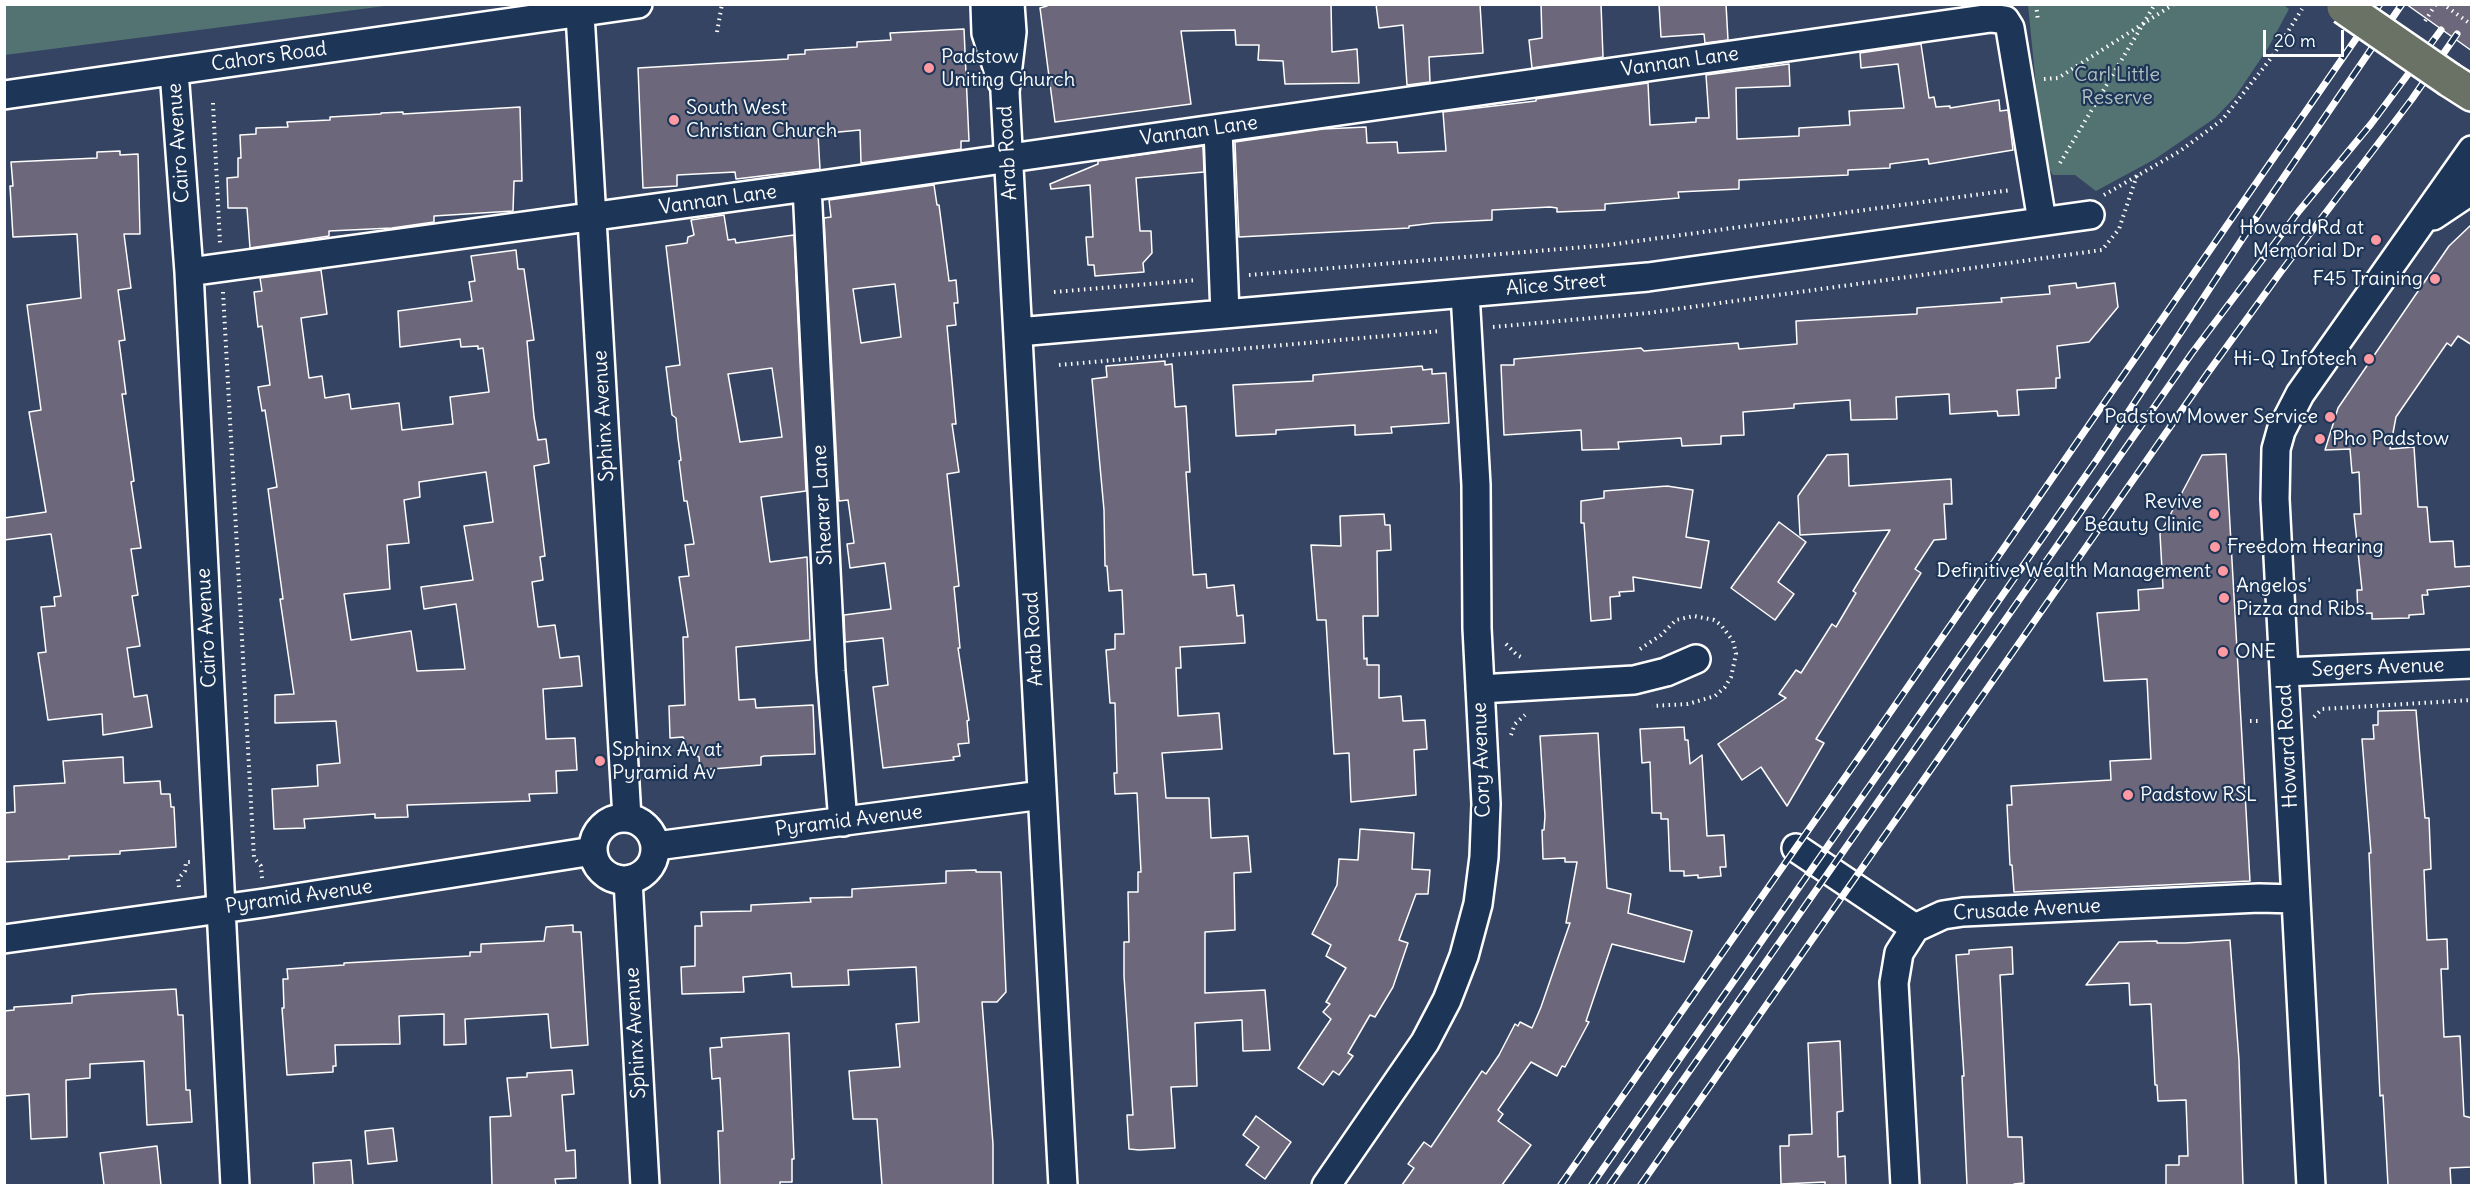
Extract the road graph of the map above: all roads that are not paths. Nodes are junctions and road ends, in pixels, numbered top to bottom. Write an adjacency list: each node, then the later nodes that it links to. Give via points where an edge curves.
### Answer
1 (638, 4): 5 (street, Cahors Road)
2 (985, 4): 9 (street, Arab Road, via 986,33)
3 (1010, 4): 9 (street, Arab Road, via 1012,32)
4 (2342, 6): 8 (main road, bridge)
5 (587, 9): 6 (street, Cahors Road); 17 (street, Sphinx Avenue)
6 (545, 12): 7 (street, Cahors Road)
7 (174, 71): 10 (street, Cahors Road); 20 (street, Cairo Avenue)
8 (2461, 87)
9 (1005, 92): 13 (street, Arab Road)
10 (4, 95)
11 (1218, 129): 13 (street, Vannan Lane); 18 (street, Vannan Lane, via 1991,18 2005,20 2010,28); 22 (street)
12 (2472, 150): 19 (street, Howard Road)
13 (1008, 158): 14 (street, Vannan Lane); 23 (street, Arab Road)
14 (807, 187): 17 (street, Vannan Lane); 30 (street, Shearer Lane, via 831,671)
15 (2472, 190): 19 (street)
16 (2090, 215): 18 (street, Alice Street)
17 (594, 217): 20 (street, Vannan Lane); 29 (street, Sphinx Avenue)
18 (2043, 221): 21 (street, Alice Street, via 1648,277)
19 (2415, 230): 26 (street, Howard Road, via 2300,394 2281,431 2274,474)
20 (189, 272): 36 (street, Cairo Avenue)
21 (1465, 293): 22 (street, Alice Street); 27 (street, Cory Avenue, via 1476,485)
22 (1225, 314): 23 (street, Alice Street)
23 (1018, 332): 28 (street, Arab Road)
24 (1696, 659): 27 (street, via 1634,680)
25 (2472, 664): 26 (street, Segers Avenue)
26 (2284, 672): 35 (street, Howard Road)
27 (1480, 689): 42 (street, Cory Avenue, via 1485,856 1478,904 1464,956 1425,1042)
28 (1042, 795): 30 (street, Pyramid Avenue); 41 (street, Arab Road)
29 (627, 818): 31 (street, via 646,826); 33 (street, via 616,818 598,831)
30 (843, 822): 31 (street, Pyramid Avenue)
31 (656, 846): 34 (street, via 651,865 637,878)
32 (1796, 848): 37 (street)
33 (593, 851): 34 (street, via 601,870 618,880); 36 (street, Pyramid Avenue)
34 (628, 880): 40 (street, Sphinx Avenue)
35 (2296, 899): 37 (street, Crusade Avenue, via 1964,912 1943,915); 44 (street, Howard Road)
36 (221, 909): 38 (street, Pyramid Avenue); 39 (street, Cairo Avenue)
37 (1915, 928): 43 (street, via 1899,953 1894,983)
38 (4, 939)
39 (235, 1185)
40 (645, 1185)
41 (1063, 1185)
42 (1326, 1185)
43 (1905, 1185)
44 (2311, 1185)

